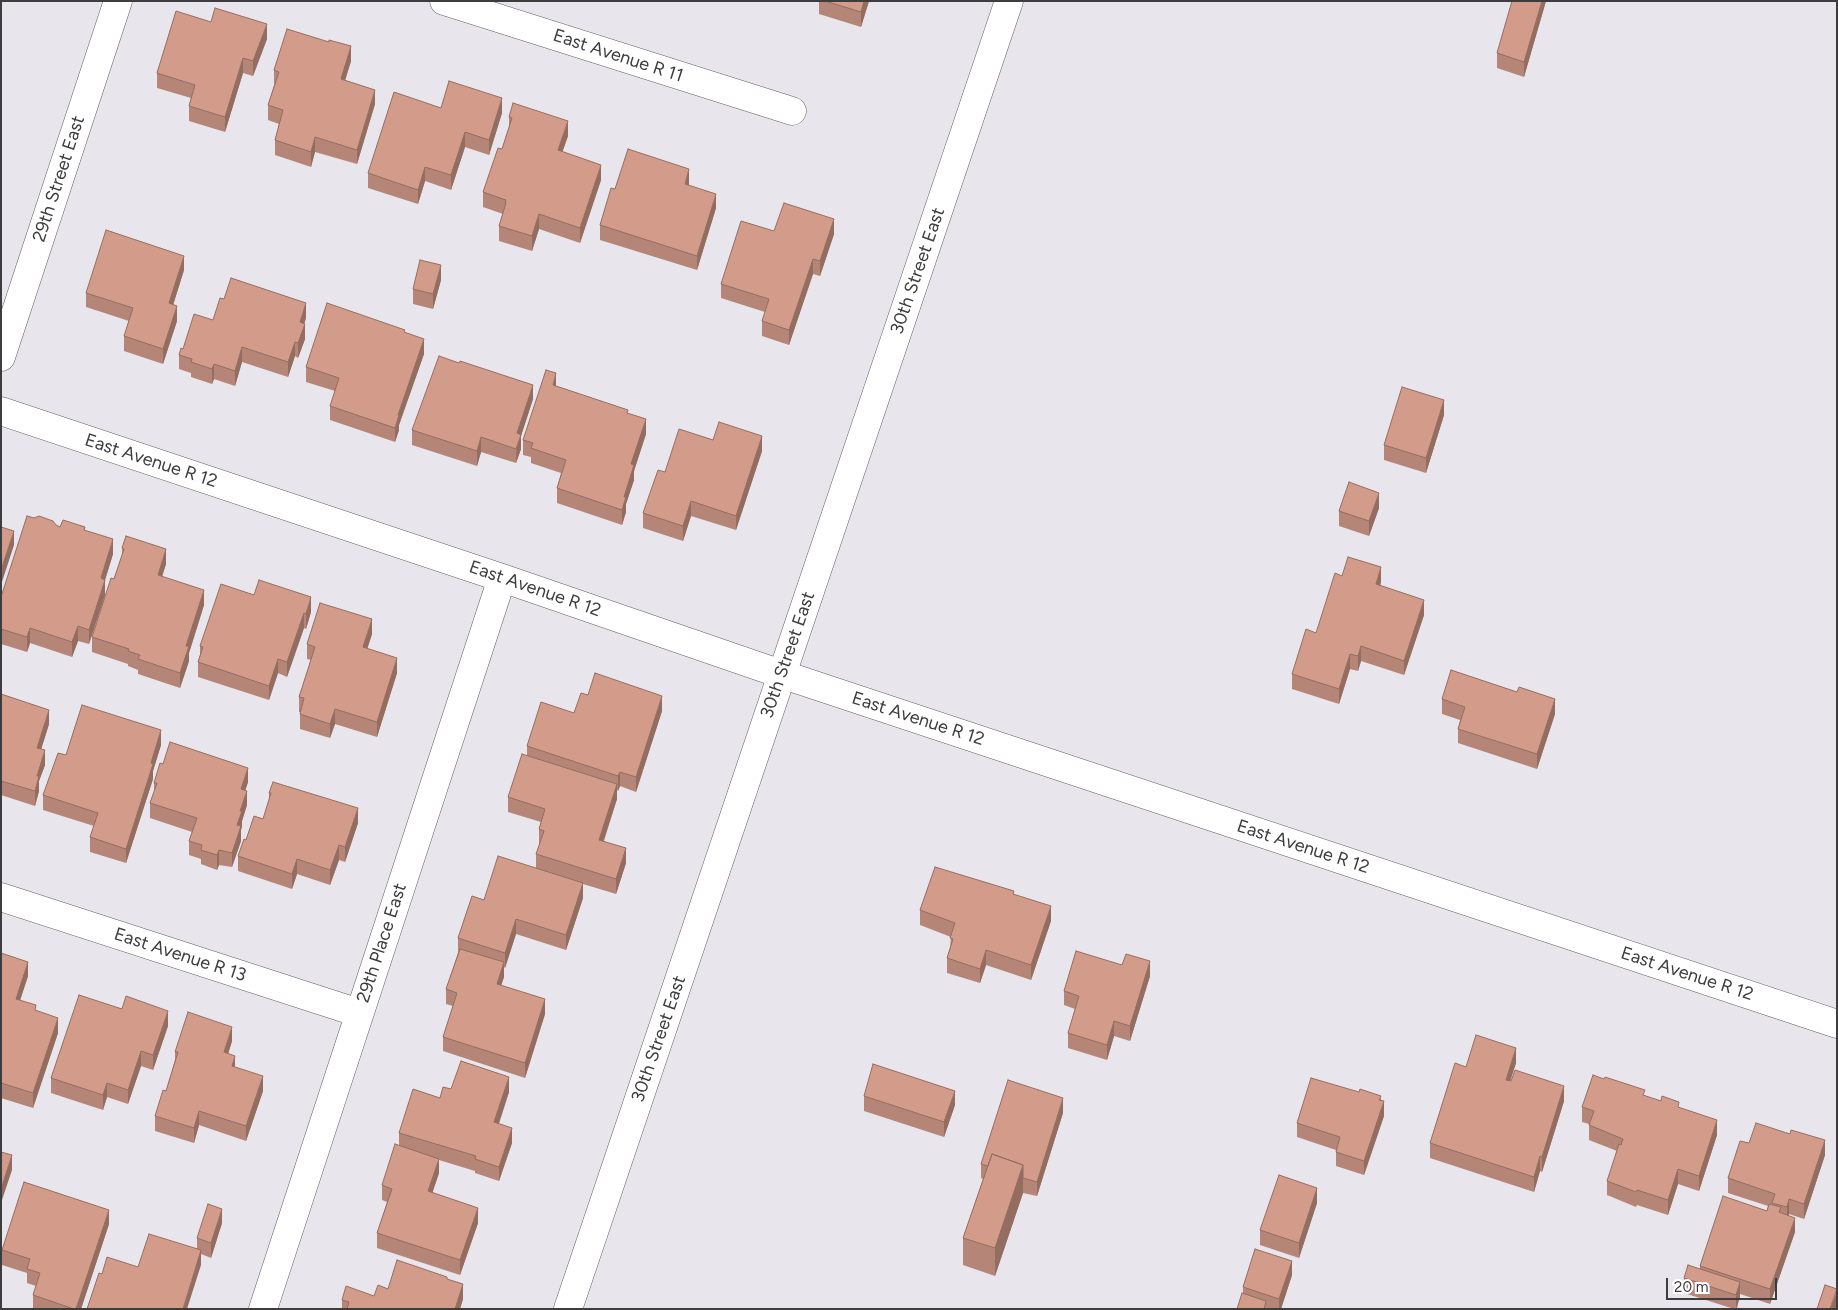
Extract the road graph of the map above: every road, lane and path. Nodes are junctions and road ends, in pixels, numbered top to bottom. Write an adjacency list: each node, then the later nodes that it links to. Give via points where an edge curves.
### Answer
1 (118, 1): 5 (street, 29th Street East)
2 (444, 1): 4 (street, East Avenue R 11)
3 (1009, 1): 8 (street, 30th Street East)
4 (792, 111)
5 (1, 357)
6 (1, 411): 7 (street, East Avenue R 12)
7 (502, 578): 8 (street, East Avenue R 12); 10 (street, 29th Place East)
8 (781, 674): 11 (street, East Avenue R 12); 13 (street, 30th Street East)
9 (1, 897): 10 (street, East Avenue R 13)
10 (359, 1013): 12 (street, 29th Place East)
11 (1837, 1024)
12 (263, 1309)
13 (568, 1309)

